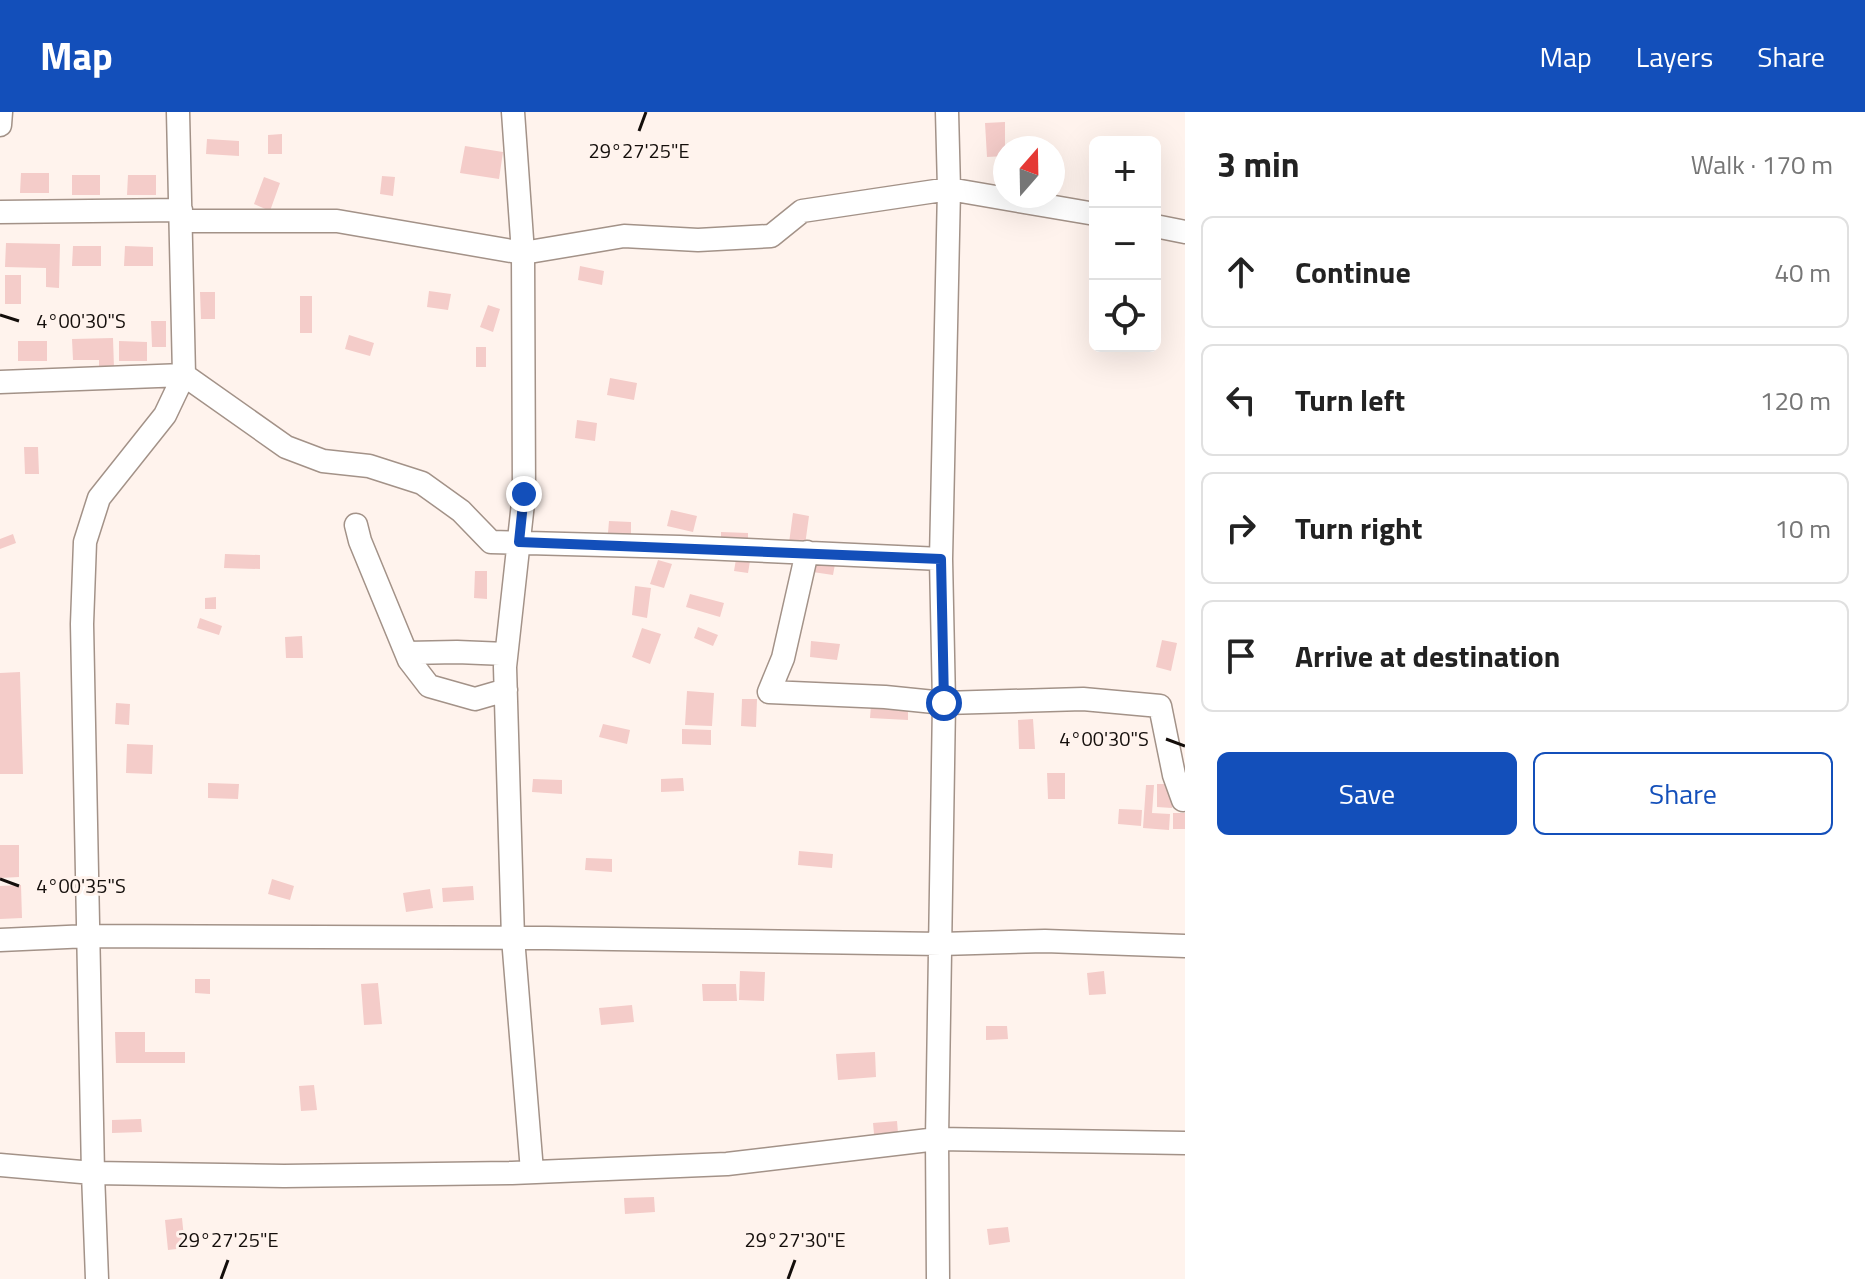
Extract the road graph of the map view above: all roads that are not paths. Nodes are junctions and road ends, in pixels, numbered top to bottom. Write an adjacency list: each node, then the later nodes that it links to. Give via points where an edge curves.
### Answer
1 (1, 112): 5 (street)
2 (178, 112): 9 (street)
3 (513, 112): 12 (street)
4 (947, 112): 6 (street)
5 (0, 125)
6 (949, 189): 8 (street); 12 (street, via 802,211 771,236 624,236); 18 (street)
7 (0, 212): 9 (street)
8 (1089, 213)
9 (181, 215): 12 (street, via 337,221); 13 (street)
10 (1161, 227): 11 (street)
11 (1185, 232)
12 (523, 253): 16 (street, via 524,494)
13 (184, 375): 14 (street); 16 (street, via 286,447 323,461 369,466 422,483 461,511 491,542); 24 (street, via 165,415 99,498 85,542)
14 (0, 382)
15 (356, 525): 19 (street)
16 (519, 542): 17 (street); 20 (street)
17 (807, 552): 18 (street); 22 (street, via 783,658 769,692)
18 (941, 559): 22 (street)
19 (407, 653): 20 (street); 21 (street, via 429,686 475,699)
20 (506, 654): 21 (street)
21 (506, 690): 25 (street)
22 (944, 703): 23 (street, via 1083,699 1160,706 1174,775); 27 (street)
23 (1185, 799)
24 (89, 936): 25 (street); 26 (street); 33 (street)
25 (513, 938): 27 (street); 32 (street)
26 (0, 940)
27 (941, 944): 28 (street); 29 (street)
28 (1185, 946)
29 (937, 1139): 30 (street); 32 (street, via 727,1164); 35 (street)
30 (1185, 1143)
31 (0, 1165): 33 (street)
32 (532, 1171): 33 (street)
33 (93, 1173): 34 (street)
34 (97, 1279)
35 (938, 1279)

